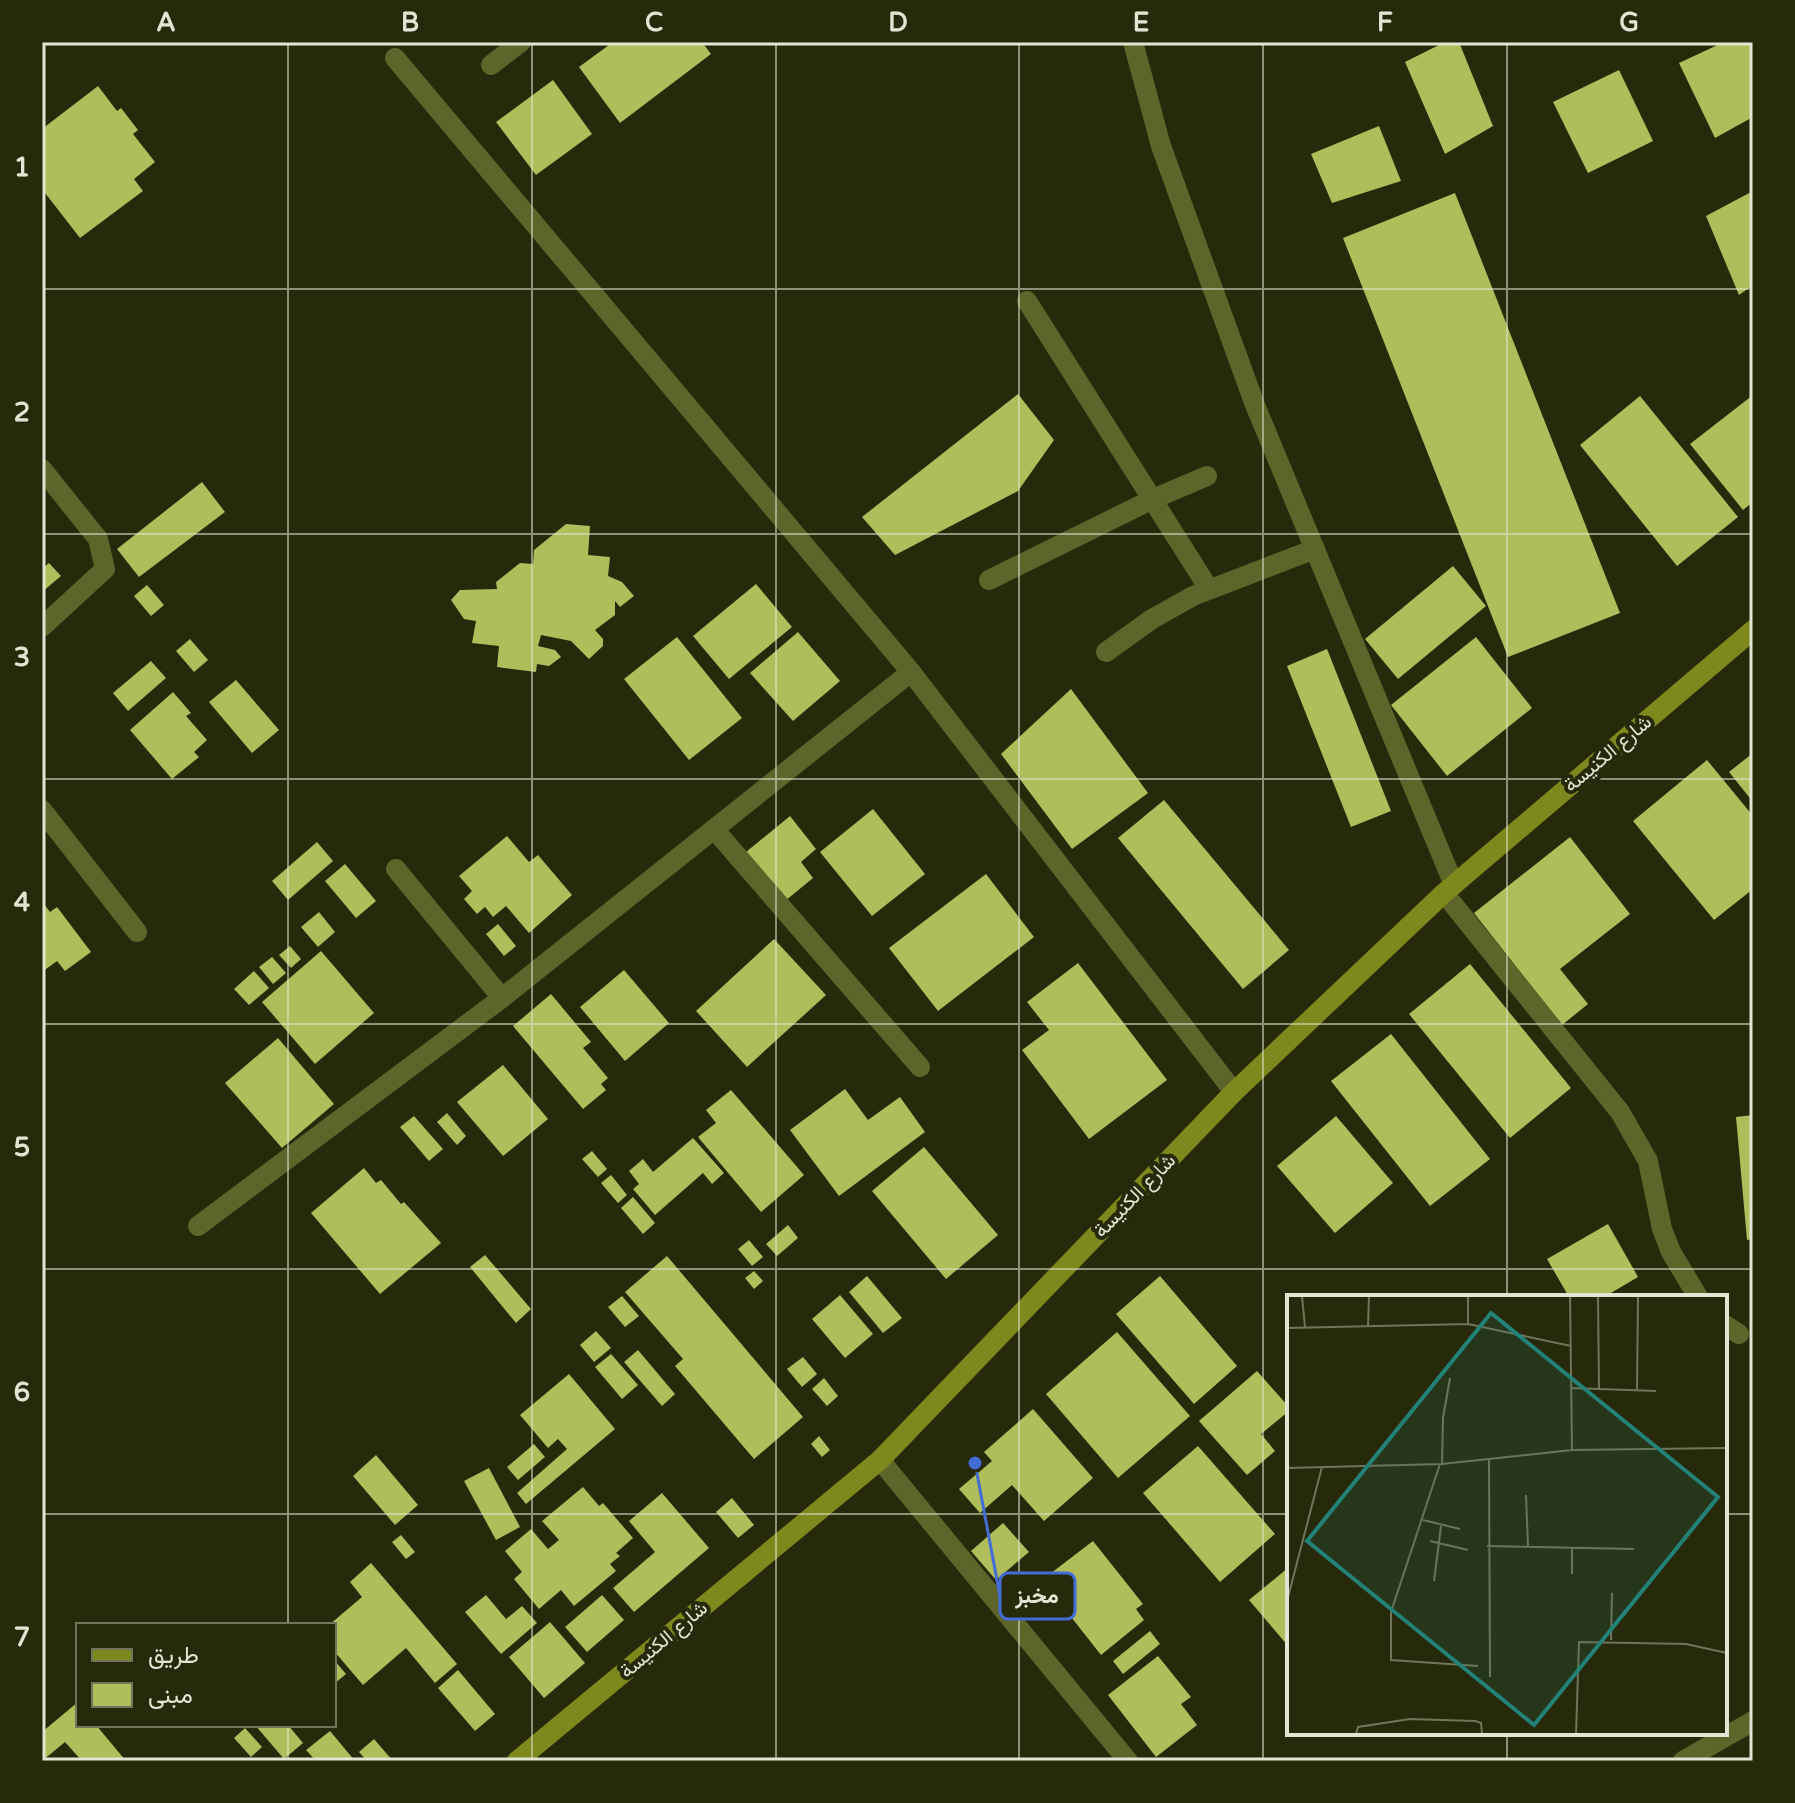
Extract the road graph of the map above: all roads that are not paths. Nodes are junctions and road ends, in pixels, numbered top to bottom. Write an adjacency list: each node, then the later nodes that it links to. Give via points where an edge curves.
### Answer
1 (521, 42): 4 (street)
2 (1133, 42): 9 (street, via 1161,146 1255,405)
3 (395, 58): 15 (street)
4 (491, 65)
5 (1027, 301): 8 (street)
6 (42, 469): 12 (street, via 98,539 105,569)
7 (1207, 476): 8 (street)
8 (1153, 499): 10 (street); 11 (street)
9 (1315, 549): 11 (street); 19 (street)
10 (989, 580)
11 (1209, 589): 14 (street, via 1152,619)
12 (42, 627)
13 (1753, 630): 19 (main road, شارع الكنيسة)
14 (1106, 652)
15 (911, 672): 17 (street); 23 (street)
16 (42, 810): 20 (street)
17 (714, 829): 21 (street); 22 (street)
18 (396, 869): 21 (street)
19 (1449, 889): 23 (main road, شارع الكنيسة); 25 (street, via 1636,1136 1648,1161 1662,1229)
20 (137, 932)
21 (502, 998): 24 (street)
22 (920, 1067)
23 (1234, 1092): 26 (main road, شارع الكنيسة)
24 (198, 1226)
25 (1697, 1295)
26 (880, 1460): 28 (street); 29 (main road, شارع الكنيسة)
27 (1753, 1721): 30 (street)
28 (1118, 1758)
29 (517, 1761)
30 (1683, 1761)

